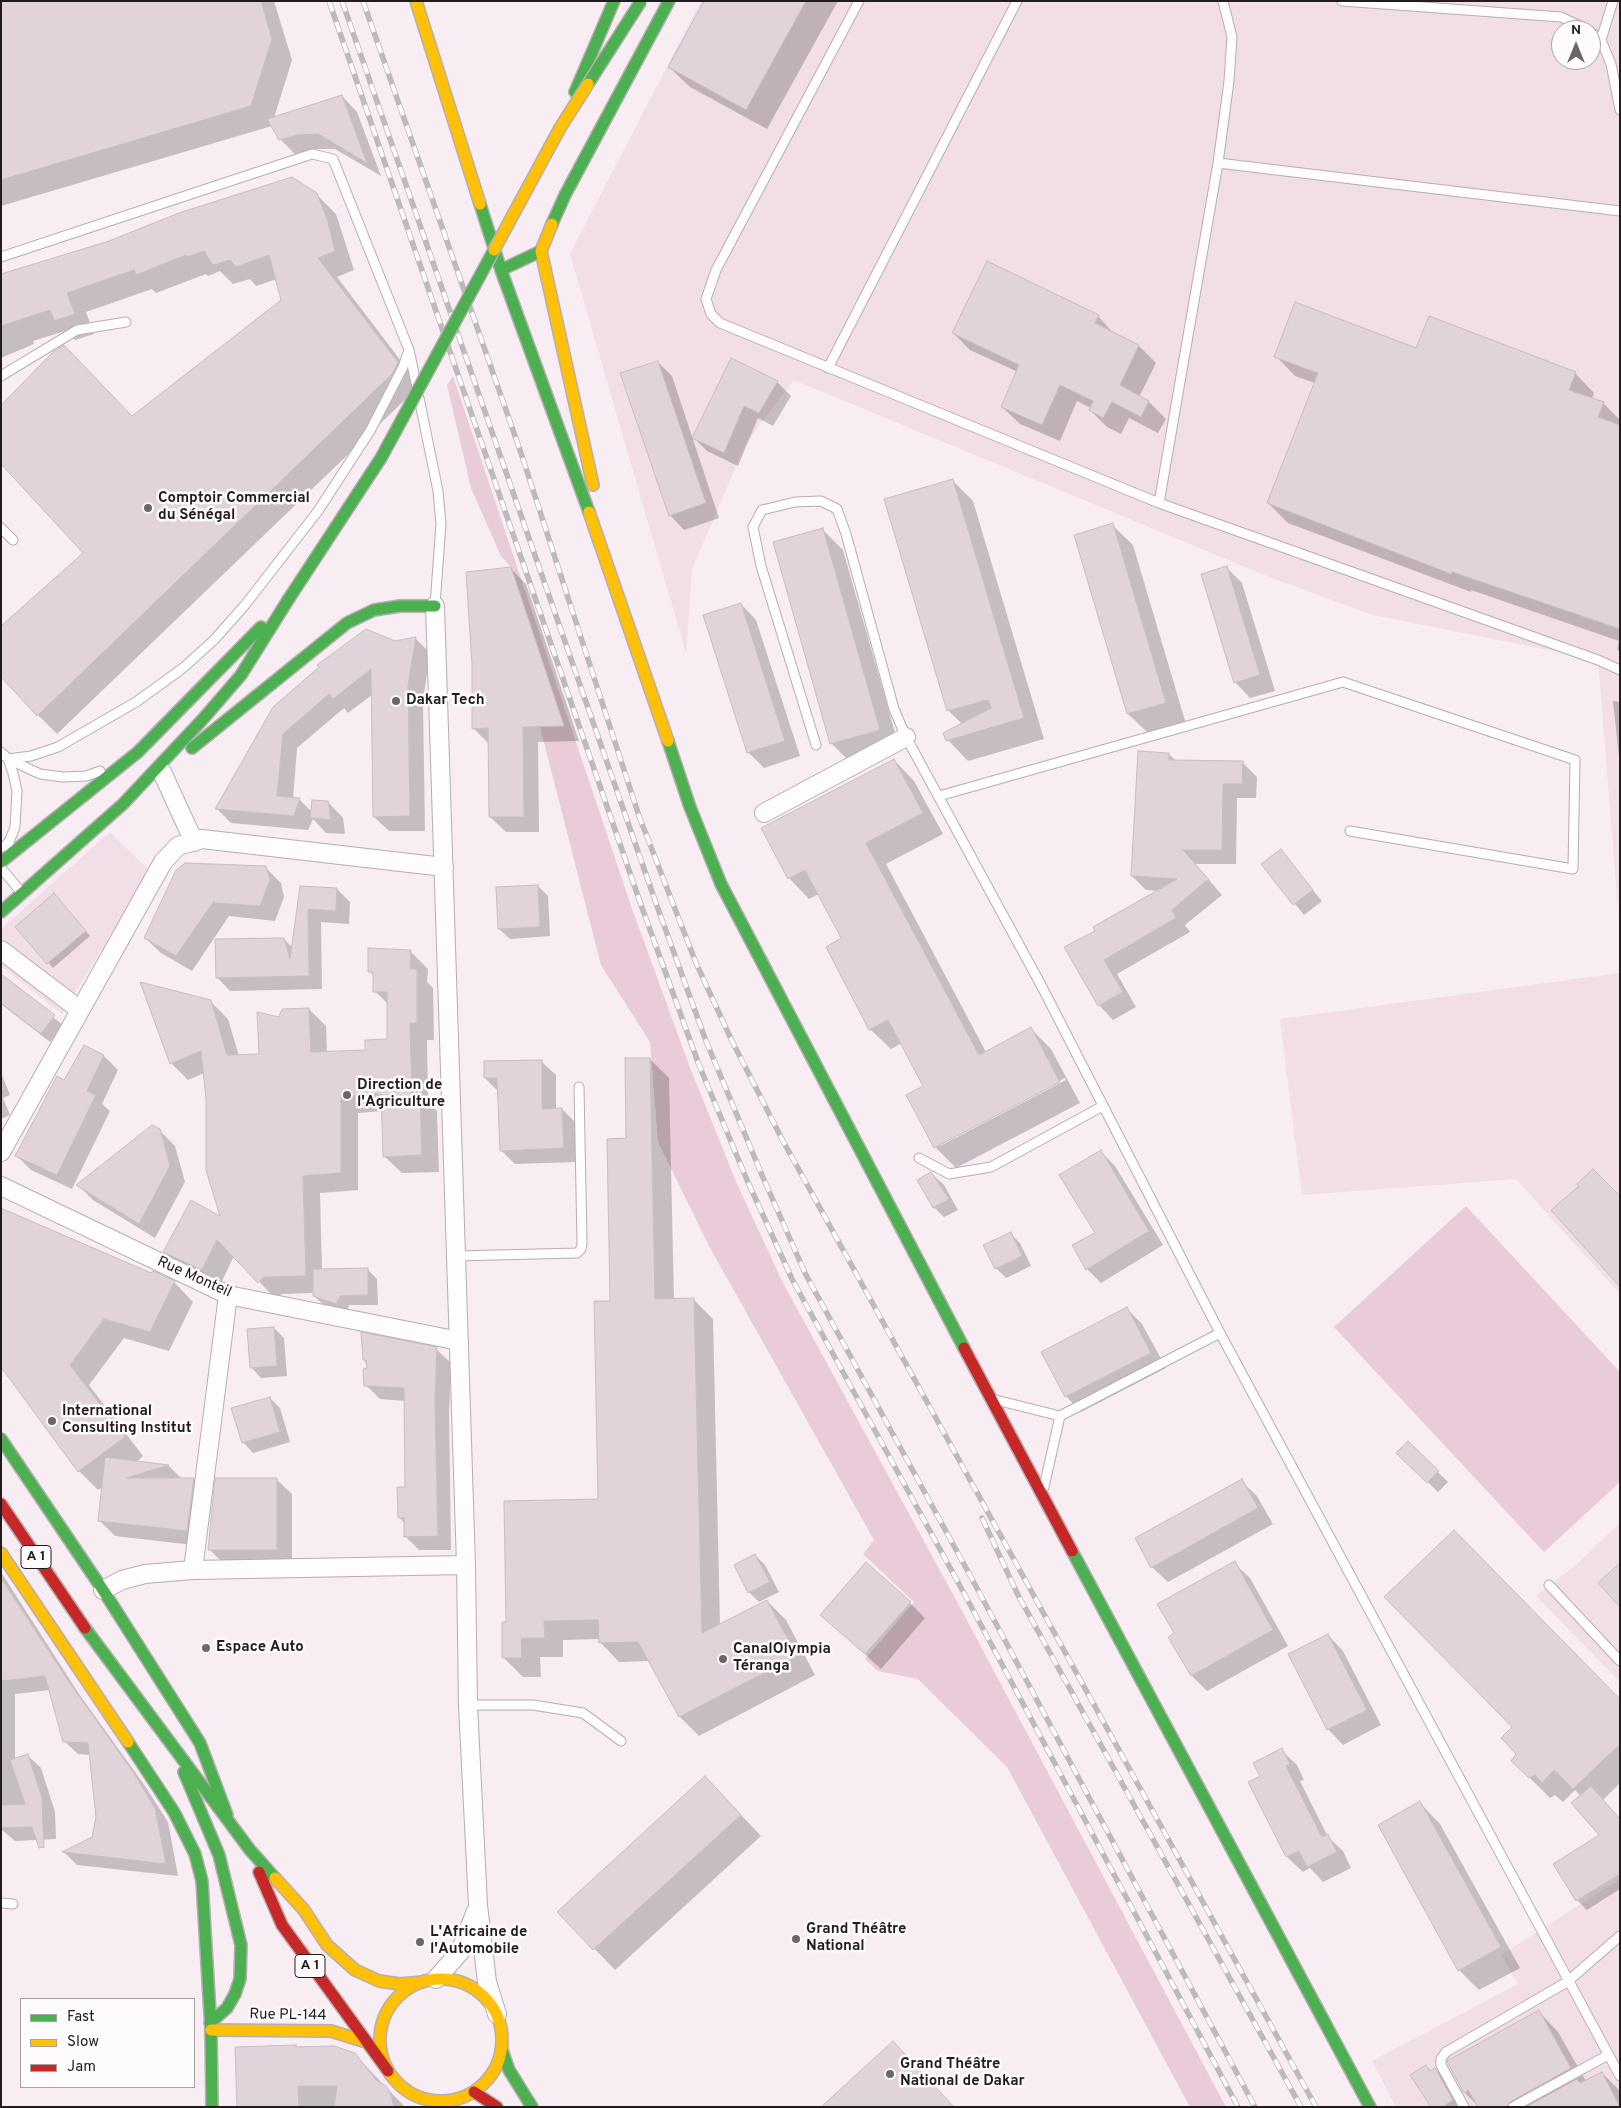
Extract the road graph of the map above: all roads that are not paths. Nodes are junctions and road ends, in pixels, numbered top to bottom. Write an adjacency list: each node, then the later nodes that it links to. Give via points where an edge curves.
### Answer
1 (416, 1): 18 (main road)
2 (614, 1): 13 (main road, bridge)
3 (641, 1): 13 (main road, bridge)
4 (669, 1): 16 (main road, via 564,195)
5 (859, 1): 21 (lane, via 716,270 706,299 711,314 720,323)
6 (1016, 1): 21 (lane)
7 (1224, 1): 14 (lane, via 1232,38)
8 (1342, 1): 10 (lane)
9 (1613, 1): 11 (lane)
10 (1567, 20)
11 (1601, 40): 12 (lane, via 1611,64)
12 (1620, 110)
13 (560, 128): 27 (main road, bridge, via 381,458)
14 (1218, 163): 15 (lane); 23 (lane)
15 (1620, 211)
16 (541, 251): 18 (main road); 26 (main road)
17 (1, 257): 20 (lane, via 312,154 334,159)
18 (501, 270): 26 (main road)
19 (126, 322): 22 (lane, via 77,330)
20 (409, 350): 28 (lane, via 442,524); 33 (lane, via 370,431 318,511 214,640 183,668 136,702 58,747 31,756)
21 (828, 368): 23 (lane)
22 (1, 376)
23 (1159, 503): 29 (lane)
24 (1, 528): 25 (lane)
25 (13, 540)
26 (606, 559): 57 (main road, via 690,807 721,884)
27 (288, 600): 32 (main road); 36 (main road, via 242,675)
28 (435, 606): 34 (main road, via 374,610 347,623); 42 (street)
29 (1620, 670)
30 (906, 737): 31 (lane, via 894,709 837,509 821,501 794,502 762,510 753,526 761,566); 35 (lane); 37 (street)
31 (816, 745)
32 (138, 752): 33 (lane, via 112,767 86,776 63,778 40,774); 41 (main road)
33 (4, 756): 40 (lane, via 17,791 15,827 9,842)
34 (162, 772): 36 (main road); 39 (street)
35 (939, 796): 38 (lane, via 1343,682 1576,760 1573,869); 49 (lane)
36 (123, 804): 44 (main road)
37 (764, 813)
38 (1350, 831)
39 (194, 842): 42 (street, via 202,839 237,842); 47 (street, via 178,846 163,862)
40 (1, 849)
41 (1, 862)
42 (444, 866): 53 (street)
43 (1, 868): 44 (lane)
44 (22, 894): 45 (main road)
45 (1, 912)
46 (1, 950): 47 (street)
47 (80, 1010): 50 (street)
48 (579, 1087): 53 (lane, via 581,1249 577,1253)
49 (1103, 1106): 51 (lane, via 991,1167 949,1174); 55 (lane)
50 (1, 1152)
51 (919, 1158)
52 (1, 1186): 54 (street, Rue Monteil)
53 (456, 1256): 56 (street)
54 (228, 1295): 56 (street, Rue Monteil); 64 (street)
55 (1220, 1333): 58 (lane); 78 (lane)
56 (459, 1341): 63 (street)
57 (991, 1399): 58 (lane); 60 (main road)
58 (1060, 1416): 60 (lane)
59 (1, 1439): 66 (main road)
60 (1042, 1495): 93 (main road)
61 (1, 1504): 70 (main road, A 1, via 72,1610)
62 (1, 1553): 80 (main road, via 144,1764 195,1854 202,1881)
63 (466, 1566): 64 (street); 68 (street)
64 (193, 1570): 66 (street, via 145,1574 122,1580)
65 (1550, 1585): 67 (lane)
66 (103, 1590): 71 (main road, via 200,1743)
67 (1620, 1661)
68 (468, 1705): 69 (lane, via 533,1705 583,1713); 75 (street)
69 (621, 1741)
70 (180, 1758): 71 (main road, A 1); 80 (main road, via 219,1855 232,1897 241,1945 240,1979 235,1994)
71 (229, 1824): 72 (main road, A 1)
72 (250, 1850): 77 (main road, A 1, via 304,1910 327,1945 344,1962 379,1980 400,1984); 81 (main road, A 1, via 282,1925)
73 (1, 1903): 74 (lane)
74 (12, 1904)
75 (478, 1905): 77 (street, via 460,1952); 79 (street, via 487,1982)
76 (1620, 1936): 78 (lane)
77 (430, 1981): 79 (main road, via 448,1979 472,1987); 84 (main road, via 400,1995 384,2018 380,2045)
78 (1567, 1982): 83 (lane); 94 (lane, via 1446,2052 1441,2065)
79 (497, 2014): 82 (main road)
80 (211, 2026): 81 (main road, Rue PL-144, via 331,2031); 88 (main road)
81 (363, 2041): 84 (main road, A 1)
82 (502, 2050): 87 (main road, via 493,2073); 92 (main road, via 509,2070)
83 (1608, 2054): 85 (lane); 95 (lane)
84 (388, 2071): 86 (main road)
85 (1620, 2076)
86 (397, 2082): 87 (main road, via 418,2097 431,2100 444,2101); 89 (main road)
87 (472, 2093): 90 (main road); 91 (main road)
88 (212, 2107)
89 (414, 2107)
90 (470, 2107)
91 (496, 2107)
92 (532, 2107)
93 (1370, 2107)
94 (1464, 2107)
95 (1512, 2107)

